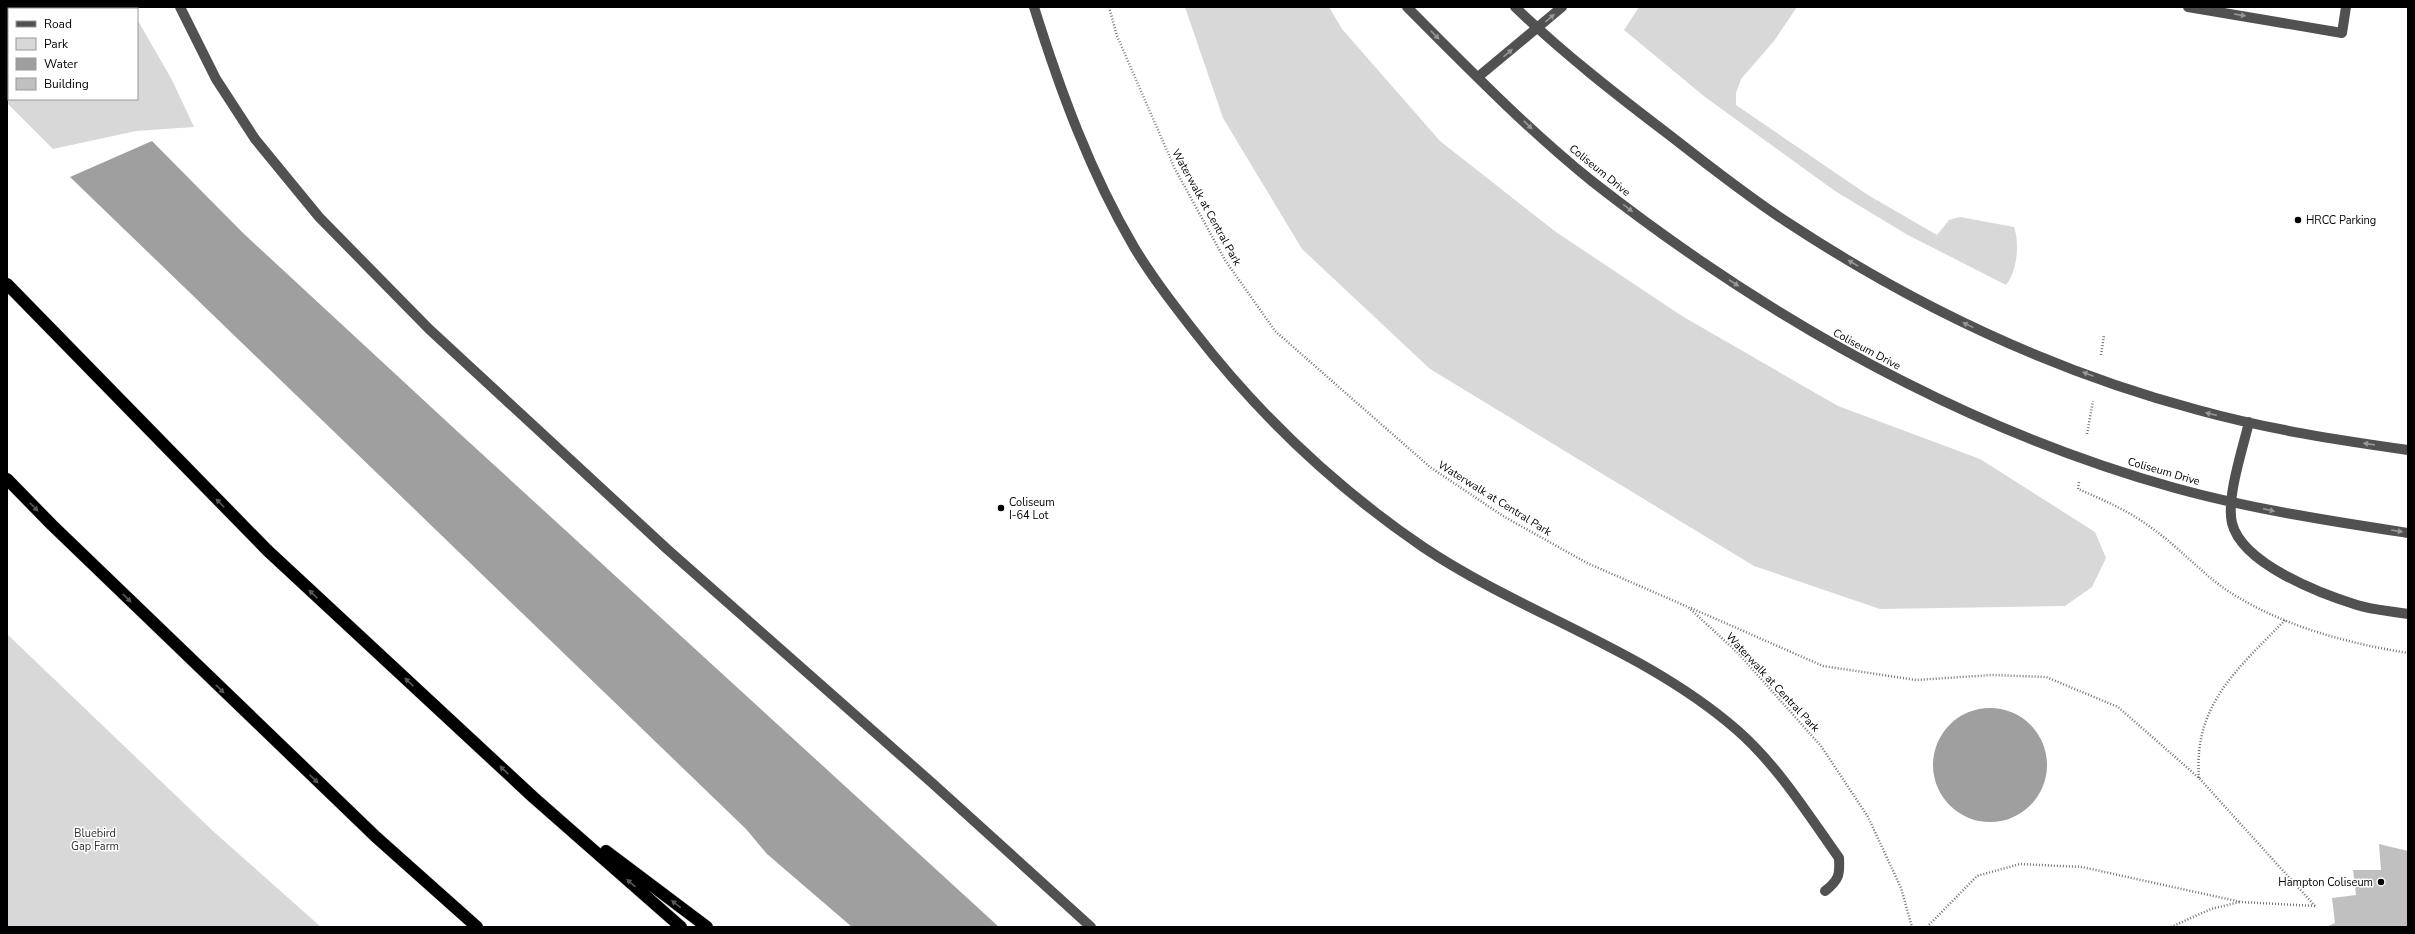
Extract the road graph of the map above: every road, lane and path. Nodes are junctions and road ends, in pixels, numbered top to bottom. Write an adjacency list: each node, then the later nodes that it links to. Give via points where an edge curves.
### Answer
1 (180, 7): 31 (street, via 216,79 255,139 319,217 428,329 667,549 932,782)
2 (1034, 7): 26 (street, via 1059,88 1087,155 1134,247 1174,306 1248,397 1330,478 1423,547 1475,578 1640,662 1737,730 1774,768 1839,858 1840,870 1836,882)
3 (1109, 7): 20 (path, Waterwalk at Central Park, via 1117,36 1175,169 1225,260 1275,331 1358,406 1437,472 1503,516 1587,564)
4 (1408, 7): 10 (street, Coliseum Drive, one-way to 10)
5 (1515, 7): 9 (street)
6 (1562, 7): 9 (street, one-way to 6)
7 (2188, 7): 8 (street, one-way to 8, via 2342,33)
8 (2346, 7)
9 (1537, 28): 10 (street, one-way to 9); 13 (street, one-way to 9, via 2002,341 1945,314 1886,283 1787,222 1721,176 1613,92)
10 (1478, 77): 16 (street, Coliseum Drive, one-way to 16, via 1592,181 1683,250 1791,321 1860,361 1932,397 2038,443)
11 (7, 284): 25 (highway, one-way to 11, via 267,550)
12 (2104, 335): 13 (path)
13 (2097, 378): 14 (street, one-way to 13, via 2197,410); 16 (path)
14 (2250, 422): 15 (street, one-way to 14, via 2304,435); 18 (street)
15 (2408, 450)
16 (2083, 458): 18 (street, Coliseum Drive, via 2175,488); 22 (path, via 2078,489 2103,499 2154,529 2228,591 2270,615)
17 (7, 479): 28 (highway, one-way to 28, via 370,832)
18 (2231, 501): 19 (street, Coliseum Drive, one-way to 19, via 2287,514); 21 (street, via 2232,524 2244,545 2266,564 2310,588 2359,605)
19 (2408, 533)
20 (1688, 607): 24 (path, via 1823,666 1916,680 1992,675 2046,677 2118,707); 32 (path, Waterwalk at Central Park, via 1738,653 1821,746 1868,817 1901,888)
21 (2408, 614)
22 (2285, 620): 23 (path, via 2370,647); 24 (path, via 2236,668 2219,692 2202,734 2197,755)
23 (2408, 653)
24 (2199, 778): 27 (path, via 2315,906)
25 (533, 797): 29 (highway, one-way to 25); 30 (highway, one-way to 25)
26 (1826, 891)
27 (2241, 902): 33 (path, via 2082,867 2020,864 1977,876); 34 (path, via 2211,910)
28 (477, 927)
29 (681, 927)
30 (707, 927)
31 (1091, 927)
32 (1912, 927)
33 (1927, 927)
34 (2171, 927)

